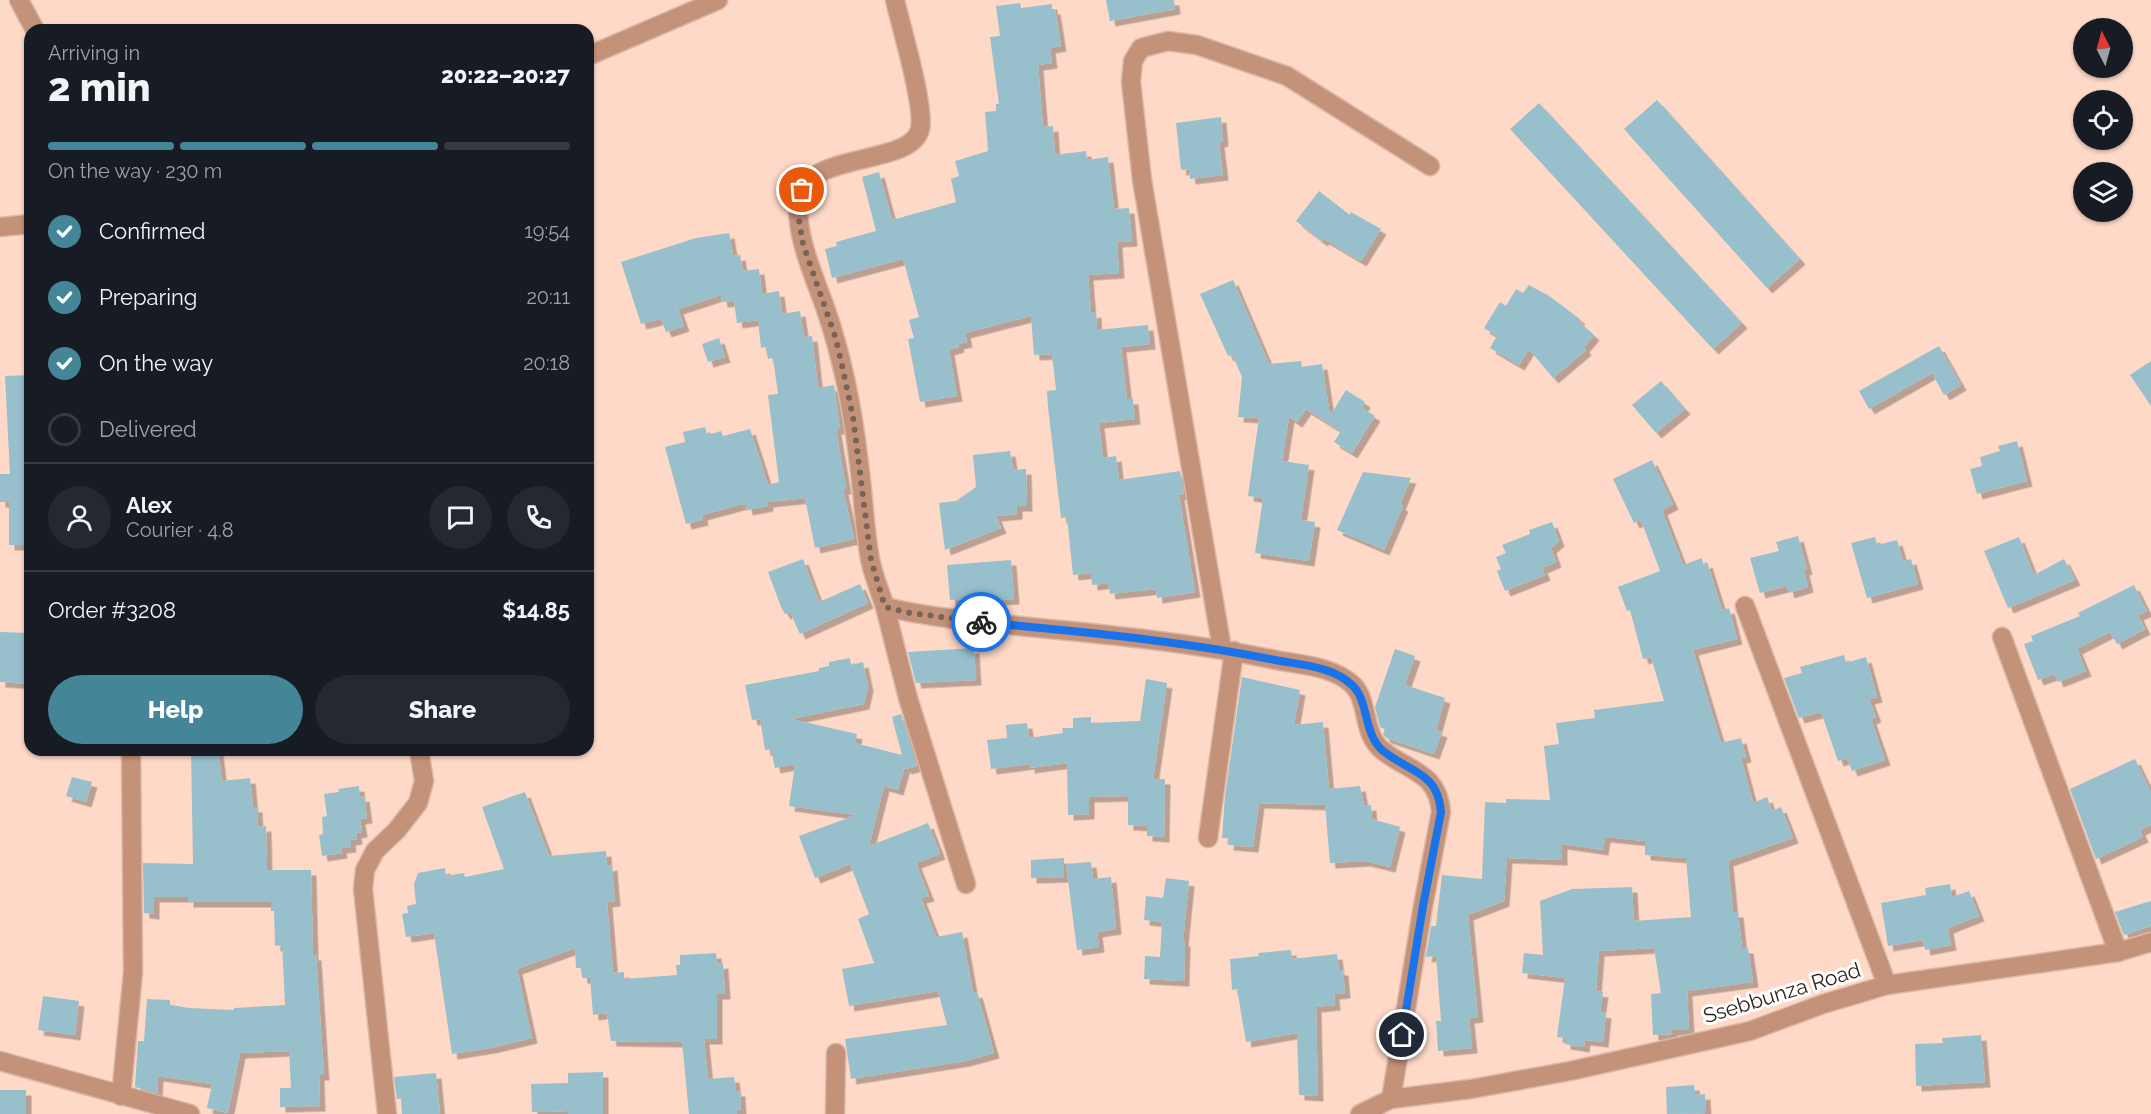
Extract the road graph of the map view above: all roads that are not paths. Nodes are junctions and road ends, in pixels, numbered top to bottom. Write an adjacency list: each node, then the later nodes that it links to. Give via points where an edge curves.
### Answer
1 (19, 0): 4 (street)
2 (718, 0): 5 (street)
3 (895, 0): 10 (street, via 916,90 920,129 914,139 897,149 822,171 802,190 797,208 803,244 843,370 871,560)
4 (32, 24)
5 (594, 53)
6 (1430, 166): 12 (street, via 1287,76 1197,45 1168,41 1141,48 1133,61 1131,82 1142,180 1202,544)
7 (24, 225): 8 (street)
8 (0, 227)
9 (1745, 606): 19 (street)
10 (885, 607): 12 (street, via 942,618); 16 (street, via 908,698)
11 (2002, 637): 18 (street)
12 (1228, 650): 15 (street); 23 (street, via 1333,672 1353,685 1371,735 1381,749 1421,774 1435,786 1440,797 1441,812)
13 (131, 756): 22 (street, via 133,972)
14 (420, 756): 25 (street, via 424,781 418,803 375,851 363,889)
15 (1208, 838)
16 (966, 884)
17 (2151, 942): 18 (street, Ssebbunza Road)
18 (2118, 952): 19 (street, Ssebbunza Road)
19 (1887, 985): 23 (street, Ssebbunza Road, via 1750,1031 1570,1071)
20 (836, 1053): 26 (street)
21 (0, 1060): 22 (street)
22 (121, 1096): 24 (street)
23 (1391, 1099): 27 (street, Ssebbunza Road)
24 (190, 1114)
25 (387, 1114)
26 (835, 1114)
27 (1360, 1114)

